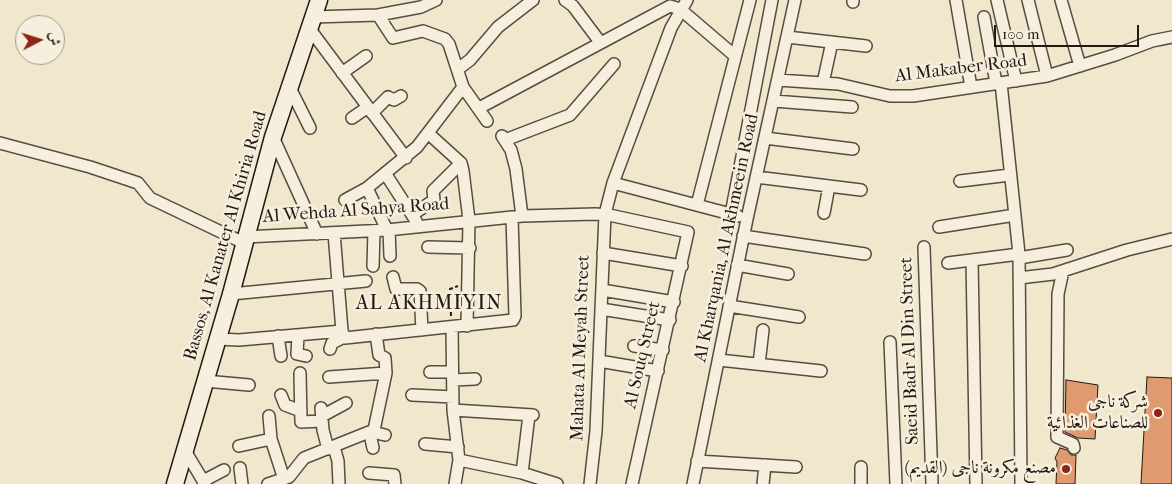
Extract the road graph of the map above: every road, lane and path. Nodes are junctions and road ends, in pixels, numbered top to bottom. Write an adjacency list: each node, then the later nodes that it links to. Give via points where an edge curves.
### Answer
1 (319, 0): 16 (street, Bassos, Al Kanater Al Khiria Road)
2 (436, 0): 13 (street, via 421,7)
3 (534, 0): 26 (street, via 498,27)
4 (565, 0): 19 (street)
5 (750, 0): 23 (street)
6 (772, 0): 63 (street)
7 (795, 0): 17 (street, Al Kharqania, Al Akhmeein Road)
8 (956, 0): 34 (street)
9 (998, 0): 30 (street)
10 (1028, 0): 28 (street)
11 (1061, 0): 25 (street)
12 (684, 4): 19 (street, via 666,7); 23 (street); 55 (street, Mahata Al Meyah Street)
13 (396, 6): 14 (street)
14 (378, 15): 16 (street); 26 (street, via 392,37 424,31 446,39)
15 (984, 17): 32 (street)
16 (310, 22): 27 (street); 33 (street, Bassos, Al Kanater Al Khiria Road)
17 (788, 37): 20 (street); 29 (street, Al Kharqania, Al Akhmeein Road)
18 (1172, 37): 25 (street, Al Makaber Road)
19 (600, 42): 39 (street)
20 (832, 42): 21 (street); 31 (street)
21 (866, 46)
22 (366, 56): 27 (street)
23 (735, 56): 60 (street)
24 (614, 64): 65 (street, via 570,115 503,138 516,169)
25 (1080, 66): 28 (street, Al Makaber Road)
26 (458, 69): 35 (street)
27 (342, 73): 40 (street)
28 (1047, 76): 30 (street, Al Makaber Road)
29 (778, 80): 31 (street, Al Makaber Road); 37 (street, Al Kharqania, Al Akhmeein Road)
30 (1016, 81): 32 (street, Al Makaber Road)
31 (823, 83): 34 (street, Al Makaber Road, via 896,96)
32 (998, 83): 34 (street, Al Makaber Road); 52 (street)
33 (289, 86): 43 (street); 45 (street, Bassos, Al Kanater Al Khiria Road)
34 (971, 86)
35 (463, 87): 39 (street); 44 (street)
36 (401, 96): 40 (street, via 394,100 388,97)
37 (774, 101): 38 (street); 46 (street, Al Kharqania, Al Akhmeein Road)
38 (852, 107)
39 (479, 108): 42 (street)
40 (370, 110): 41 (street); 49 (street)
41 (352, 118)
42 (487, 121)
43 (310, 128)
44 (429, 134): 49 (street); 50 (street)
45 (273, 138): 74 (street); 78 (street, Bassos, Al Kanater Al Khiria Road)
46 (765, 138): 48 (street); 53 (street, Al Kharqania, Al Akhmeein Road)
47 (0, 143): 78 (street, via 138,183 150,198)
48 (853, 149)
49 (406, 158): 51 (street)
50 (461, 163): 64 (street, via 433,191 434,200); 68 (street)
51 (386, 173): 57 (street); 64 (street)
52 (1010, 175): 54 (street); 66 (street)
53 (756, 176): 56 (street); 67 (street, Al Kharqania, Al Akhmeein Road)
54 (960, 181)
55 (613, 183): 60 (street); 62 (street, Mahata Al Meyah Street)
56 (829, 186): 58 (street); 61 (street)
57 (367, 188): 59 (street); 71 (street)
58 (861, 190)
59 (345, 200)
60 (697, 205): 63 (street)
61 (824, 213)
62 (605, 214): 65 (street, Al Wehda Al Sahya Road); 75 (street, Al Wehda Al Sahya Road); 83 (street, Mahata Al Meyah Street)
63 (731, 214): 67 (street)
64 (412, 215): 69 (street)
65 (517, 216): 68 (street, Al Wehda Al Sahya Road); 106 (street, via 515,316 513,320)
66 (1015, 216): 70 (street); 86 (street)
67 (747, 218): 76 (street, Al Kharqania, Al Akhmeein Road)
68 (469, 220): 69 (street, Al Wehda Al Sahya Road); 81 (street)
69 (420, 226): 71 (street, Al Wehda Al Sahya Road)
70 (939, 227)
71 (388, 230): 72 (street, Al Wehda Al Sahya Road); 85 (street)
72 (374, 231): 73 (street, Al Wehda Al Sahya Road); 90 (street)
73 (334, 233): 74 (street, Al Wehda Al Sahya Road); 97 (street)
74 (317, 234): 78 (street, Al Wehda Al Sahya Road)
75 (689, 234): 91 (street, Al Souq Street)
76 (743, 236): 84 (street); 89 (street, Al Kharqania, Al Akhmeein Road)
77 (1172, 239): 92 (street)
78 (245, 240): 100 (street, Bassos, Al Kanater Al Khiria Road)
79 (428, 247): 81 (street)
80 (924, 247): 176 (street, Saeid Badr Al Din Street)
81 (470, 248): 106 (street)
82 (1067, 250): 86 (street)
83 (603, 254): 91 (street); 99 (street, Mahata Al Meyah Street)
84 (865, 254)
85 (390, 256)
86 (1019, 256): 87 (street); 95 (street)
87 (972, 260): 88 (street); 177 (street)
88 (948, 263)
89 (737, 265): 93 (street); 102 (street, Al Kharqania, Al Akhmeein Road)
90 (373, 266)
91 (682, 266): 101 (street, Al Souq Street)
92 (1063, 270): 95 (street); 150 (street, via 1058,294 1057,437 1073,444)
93 (788, 274)
94 (393, 277): 108 (street, via 396,289 420,291)
95 (1019, 278): 178 (street)
96 (366, 281): 97 (street)
97 (338, 284): 100 (street); 112 (street)
98 (451, 288): 107 (path)
99 (602, 290): 101 (street); 103 (street, Mahata Al Meyah Street)
100 (231, 294): 114 (street, Bassos, Al Kanater Al Khiria Road)
101 (674, 302): 105 (street, Al Souq Street)
102 (729, 306): 104 (street); 121 (street, Al Kharqania, Al Akhmeein Road)
103 (601, 308): 105 (street); 122 (street, Mahata Al Meyah Street)
104 (799, 317)
105 (670, 320): 118 (street, Al Souq Street)
106 (467, 326): 107 (street)
107 (452, 327): 108 (street); 129 (street)
108 (422, 330): 111 (street)
109 (763, 330): 123 (street)
110 (298, 334): 112 (street); 113 (street); 120 (street, via 297,355)
111 (376, 334): 112 (street); 128 (street, via 379,355 386,359)
112 (342, 335): 117 (street)
113 (278, 336): 114 (street); 119 (street)
114 (218, 339): 132 (street, Bassos, Al Kanater Al Khiria Road)
115 (890, 342): 175 (street)
116 (634, 346): 118 (street)
117 (330, 349)
118 (663, 350): 124 (street, Al Souq Street)
119 (280, 356)
120 (306, 356)
121 (719, 360): 123 (street); 153 (street, Al Kharqania, Al Akhmeein Road)
122 (599, 361): 124 (street); 170 (street, Mahata Al Meyah Street)
123 (759, 364): 126 (street)
124 (658, 370): 171 (street, Al Souq Street)
125 (430, 372): 129 (street)
126 (821, 372)
127 (300, 373): 139 (street)
128 (386, 373): 130 (street); 142 (street)
129 (452, 376): 131 (street); 136 (street)
130 (329, 377)
131 (475, 379)
132 (205, 381): 133 (street); 151 (street, Bassos, Al Kanater Al Khiria Road)
133 (249, 385)
134 (281, 395): 139 (street, via 284,405)
135 (412, 396): 136 (street)
136 (453, 397): 138 (street)
137 (346, 403): 140 (street)
138 (453, 410): 147 (street); 160 (street, via 531,415)
139 (301, 412): 140 (street, via 302,424)
140 (322, 415): 148 (street)
141 (269, 416): 144 (street)
142 (371, 433): 143 (street); 148 (street); 149 (street)
143 (385, 435)
144 (271, 439): 146 (street); 161 (street)
145 (425, 444): 147 (street)
146 (239, 446)
147 (458, 447): 152 (street)
148 (331, 448): 161 (street, via 300,461); 166 (street, via 338,461)
149 (373, 448)
150 (1074, 448)
151 (184, 449): 162 (street); 163 (street, Bassos, Al Kanater Al Khiria Road)
152 (459, 460): 160 (street); 168 (street)
153 (697, 461): 154 (street); 172 (street, Al Kharqania, Al Akhmeein Road)
154 (765, 466): 155 (street); 173 (street)
155 (796, 467)
156 (861, 467): 174 (street)
157 (240, 468): 164 (street)
158 (224, 470): 162 (street)
159 (369, 473): 167 (street, via 394,475)
160 (522, 473): 169 (street)
161 (290, 480): 165 (street)
162 (204, 483)
163 (175, 484)
164 (242, 484)
165 (268, 484)
166 (339, 484)
167 (395, 484)
168 (455, 484)
169 (557, 484)
170 (590, 484)
171 (632, 484)
172 (692, 484)
173 (763, 484)
174 (862, 484)
175 (896, 484)
176 (932, 484)
177 (976, 484)
178 (1021, 484)

